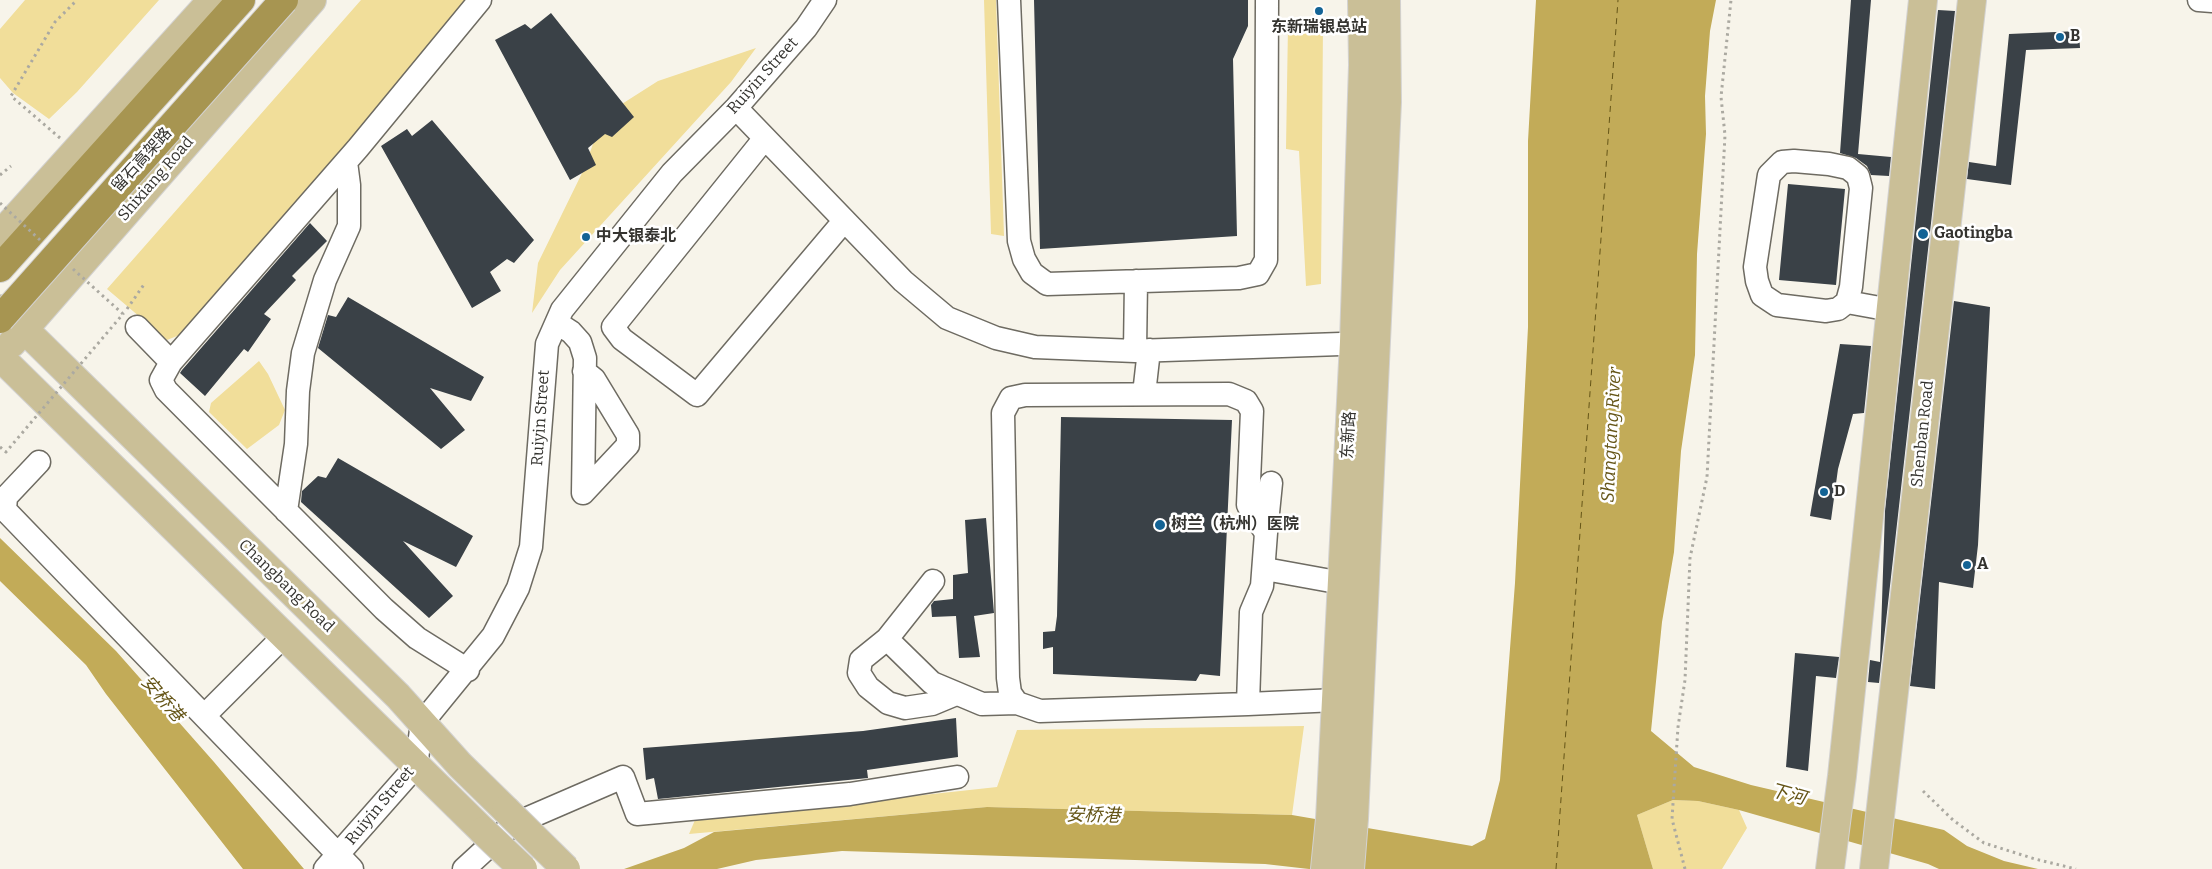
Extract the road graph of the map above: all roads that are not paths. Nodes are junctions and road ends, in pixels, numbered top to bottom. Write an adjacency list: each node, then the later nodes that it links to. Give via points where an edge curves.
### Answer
1 (212, 0): 19 (main road)
2 (241, 0): 20 (highway, 留石高架路)
3 (284, 0): 27 (highway, 留石高架路, bridge)
4 (312, 0): 27 (main road, Shixiang Road)
5 (480, 0): 17 (street)
6 (826, 0): 15 (street, Ruiyin Street, via 806,28)
7 (1009, 0): 21 (street, via 1019,241 1024,259 1032,273 1047,284)
8 (1267, 0): 21 (street, via 1266,260 1258,274 1239,278)
9 (1362, 0): 28 (main road, 东新路)
10 (1386, 0): 28 (main road, 东新路, via 1387,102)
11 (1923, 0): 24 (main road)
12 (1972, 0): 61 (main road, Shenban Road)
13 (2199, 0): 14 (street)
14 (2212, 2)
15 (736, 108): 16 (street); 26 (street, Ruiyin Street, via 672,173 562,310)
16 (765, 138): 18 (street); 18 (street, via 613,327 622,339 698,395)
17 (346, 162): 31 (street); 36 (street, via 350,185 349,226 325,280 303,353 296,444)
18 (844, 221): 29 (street, via 903,282 947,318 996,338 1035,347)
19 (0, 235)
20 (0, 268)
21 (1136, 281): 29 (street)
22 (1847, 302): 22 (street, via 1838,309 1826,311 1777,305 1762,295 1755,267 1769,175 1782,162 1829,164 1848,168 1858,176 1861,188); 24 (street)
23 (0, 308): 27 (main road, Changbang Road)
24 (1891, 310): 53 (main road)
25 (130, 321): 31 (street)
26 (557, 323): 32 (street, via 580,342 585,358); 43 (street, Ruiyin Street, via 547,344 531,547 518,588 498,628)
27 (12, 324): 30 (main road, Shixiang Road); 49 (main road, Changbang Road, via 398,696)
28 (1365, 343): 29 (street); 40 (main road, 东新路); 52 (main road, 东新路)
29 (1142, 351): 33 (street)
30 (0, 357): 41 (main road)
31 (171, 362): 36 (street, via 161,380 166,390)
32 (584, 371)
33 (1144, 394): 37 (street, via 1229,394 1246,401 1252,412 1248,505); 46 (street, via 1025,395 1011,398 1003,412 1008,678 1010,693)
34 (39, 462): 48 (street, via 6,497 5,510)
35 (1271, 483): 37 (street)
36 (286, 511): 43 (street, via 417,638)
37 (1266, 533): 38 (street)
38 (1265, 569): 40 (street); 47 (street, via 1251,612)
39 (933, 581): 42 (street)
40 (1342, 583): 45 (main road, 东新路)
41 (286, 635): 48 (street); 50 (main road)
42 (887, 639): 44 (street, via 932,683); 44 (street, via 861,660 859,673 868,687 888,703 904,708 932,704)
43 (468, 670): 49 (street, Ruiyin Street)
44 (956, 694): 46 (street, via 982,704)
45 (1336, 700): 47 (street); 52 (main road, 东新路)
46 (1017, 703): 47 (street, via 1040,711)
47 (1248, 704)
48 (204, 716): 55 (street)
49 (422, 723): 50 (street, Ruiyin Street); 58 (main road, Changbang Road, bridge)
50 (416, 766): 54 (street, Ruiyin Street); 57 (main road, bridge)
51 (957, 778): 56 (street, via 850,794 637,814 623,777 512,825)
52 (1342, 819): 59 (main road, 东新路); 60 (main road, 东新路)
53 (1830, 867)
54 (325, 869)
55 (352, 869)
56 (464, 869)
57 (523, 869)
58 (566, 869)
59 (1325, 869)
60 (1350, 869)
61 (1874, 869)

